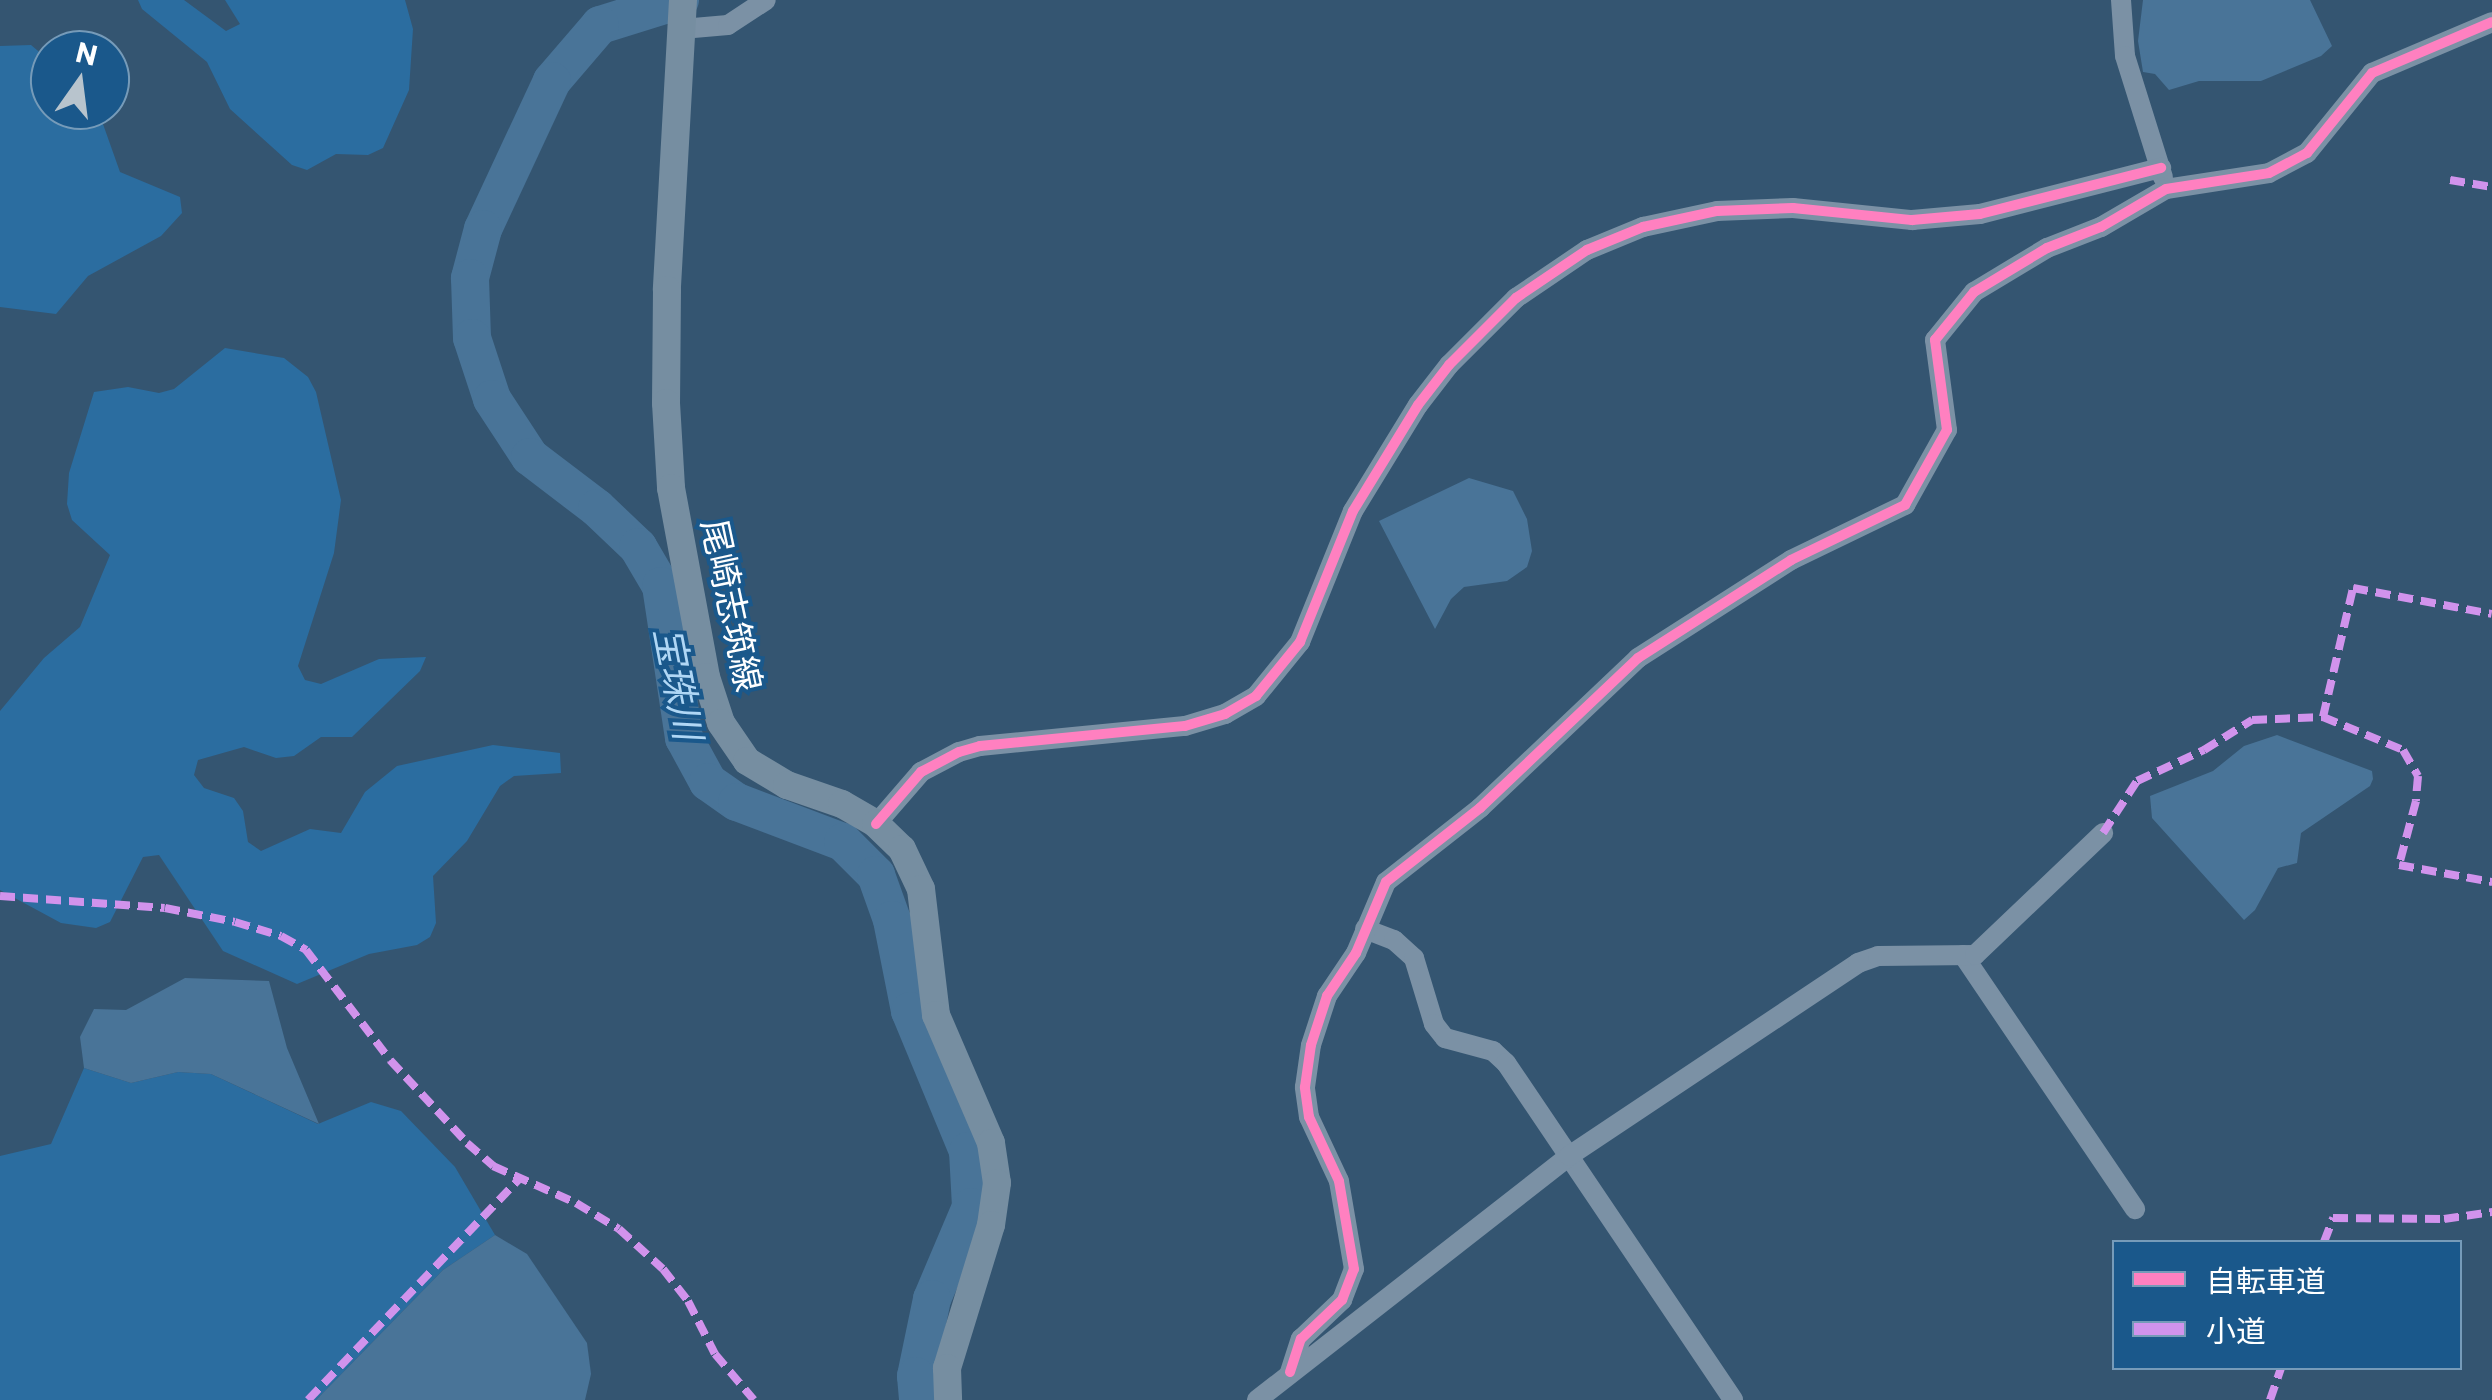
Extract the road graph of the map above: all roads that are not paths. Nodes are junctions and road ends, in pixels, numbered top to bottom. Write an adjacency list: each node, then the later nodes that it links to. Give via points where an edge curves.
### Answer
1 (766, 0): 3 (street, via 728,25)
2 (2122, 0): 5 (street, via 2125,56)
3 (682, 15): 6 (main road, 尾崎志筑線, via 666,403 671,488 706,677 720,723 747,761)
4 (2492, 22): 5 (street, via 2372,73 2307,153 2269,173)
5 (2164, 178): 6 (street, via 1980,214 1912,220 1779,208 1716,211 1643,226 1588,250 1516,298 1418,404 1353,510 1300,642 1256,696 1185,726 959,752 922,772); 8 (street, via 2102,227 2047,248 1974,292 1935,340 1947,430 1905,505 1792,560 1638,658 1480,808 1386,882)
6 (876, 824): 13 (main road, 尾崎志筑線, via 902,849 921,889 936,1015 990,1143 997,1184 991,1226 947,1368)
7 (2103, 833): 9 (street, via 1975,955)
8 (1365, 929): 10 (street, via 1403,945 1419,967 1439,1032 1498,1054); 12 (street, via 1328,996 1311,1044 1306,1087 1309,1117 1339,1181 1354,1269 1342,1300 1301,1340)
9 (1962, 955): 10 (street, via 1878,956 1858,963); 11 (street)
10 (1569, 1156): 12 (street); 15 (street)
11 (2134, 1209)
12 (1290, 1372): 14 (street)
13 (948, 1400)
14 (1257, 1400)
15 (1734, 1400)

